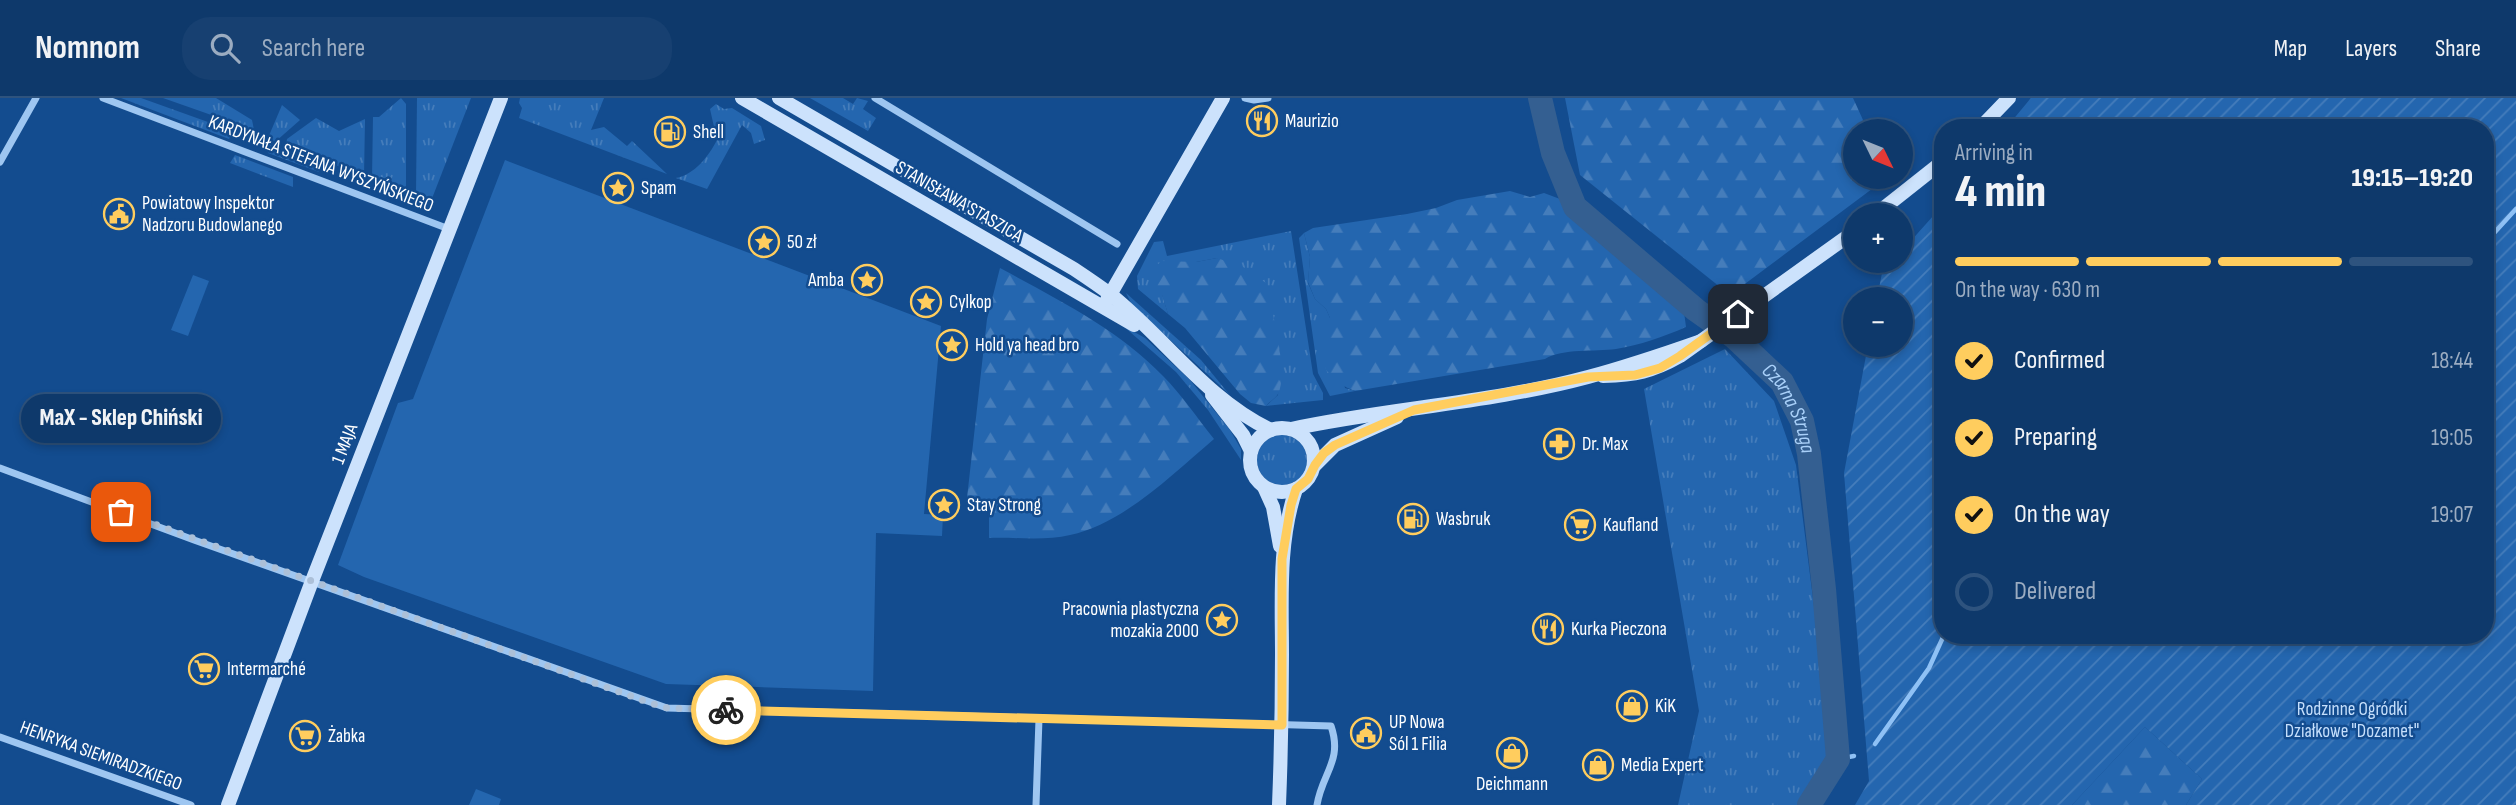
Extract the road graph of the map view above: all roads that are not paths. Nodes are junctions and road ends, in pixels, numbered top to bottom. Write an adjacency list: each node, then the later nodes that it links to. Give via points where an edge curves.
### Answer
1 (36, 98): 12 (street)
2 (103, 98): 15 (street, KARDYNAŁA STEFANA WYSZYŃSKIEGO)
3 (501, 98): 15 (street, 1 MAJA)
4 (742, 98): 18 (street, STANISŁAWA STASZICA)
5 (779, 98): 18 (street, STANISŁAWA STASZICA, via 1074,269)
6 (876, 98): 17 (street)
7 (1223, 98): 18 (street)
8 (1245, 98): 9 (street)
9 (1268, 98)
10 (2009, 98): 11 (street)
11 (1989, 119)
12 (0, 162)
13 (1934, 168): 14 (street)
14 (1890, 203)
15 (450, 229): 29 (street, 1 MAJA)
16 (1843, 240): 20 (street, via 1660,368)
17 (1117, 244)
18 (1107, 301): 19 (street, STANISŁAWA STASZICA, via 1157,338)
19 (1201, 380): 22 (street, STANISŁAWA STASZICA, via 1254,422); 23 (street, STANISŁAWA STASZICA)
20 (1414, 410): 21 (street); 24 (street, via 1335,445)
21 (1291, 429): 22 (street); 24 (street, via 1308,441)
22 (1272, 430): 23 (street, via 1262,435)
23 (1251, 451): 26 (street, via 1251,471)
24 (1315, 465): 27 (street)
25 (0, 468): 29 (street)
26 (1264, 487): 27 (street, via 1283,492); 28 (street, via 1273,507)
27 (1296, 489): 28 (street)
28 (1282, 559): 31 (street)
29 (312, 580): 30 (street, via 667,708); 34 (street, 1 MAJA)
30 (1039, 719): 31 (street); 35 (street)
31 (1282, 725): 36 (street); 37 (street, via 1331,726 1336,753)
32 (0, 737): 33 (street, HENRYKA SIEMIRADZKIEGO)
33 (191, 805)
34 (228, 805)
35 (1035, 805)
36 (1279, 805)
37 (1317, 805)

